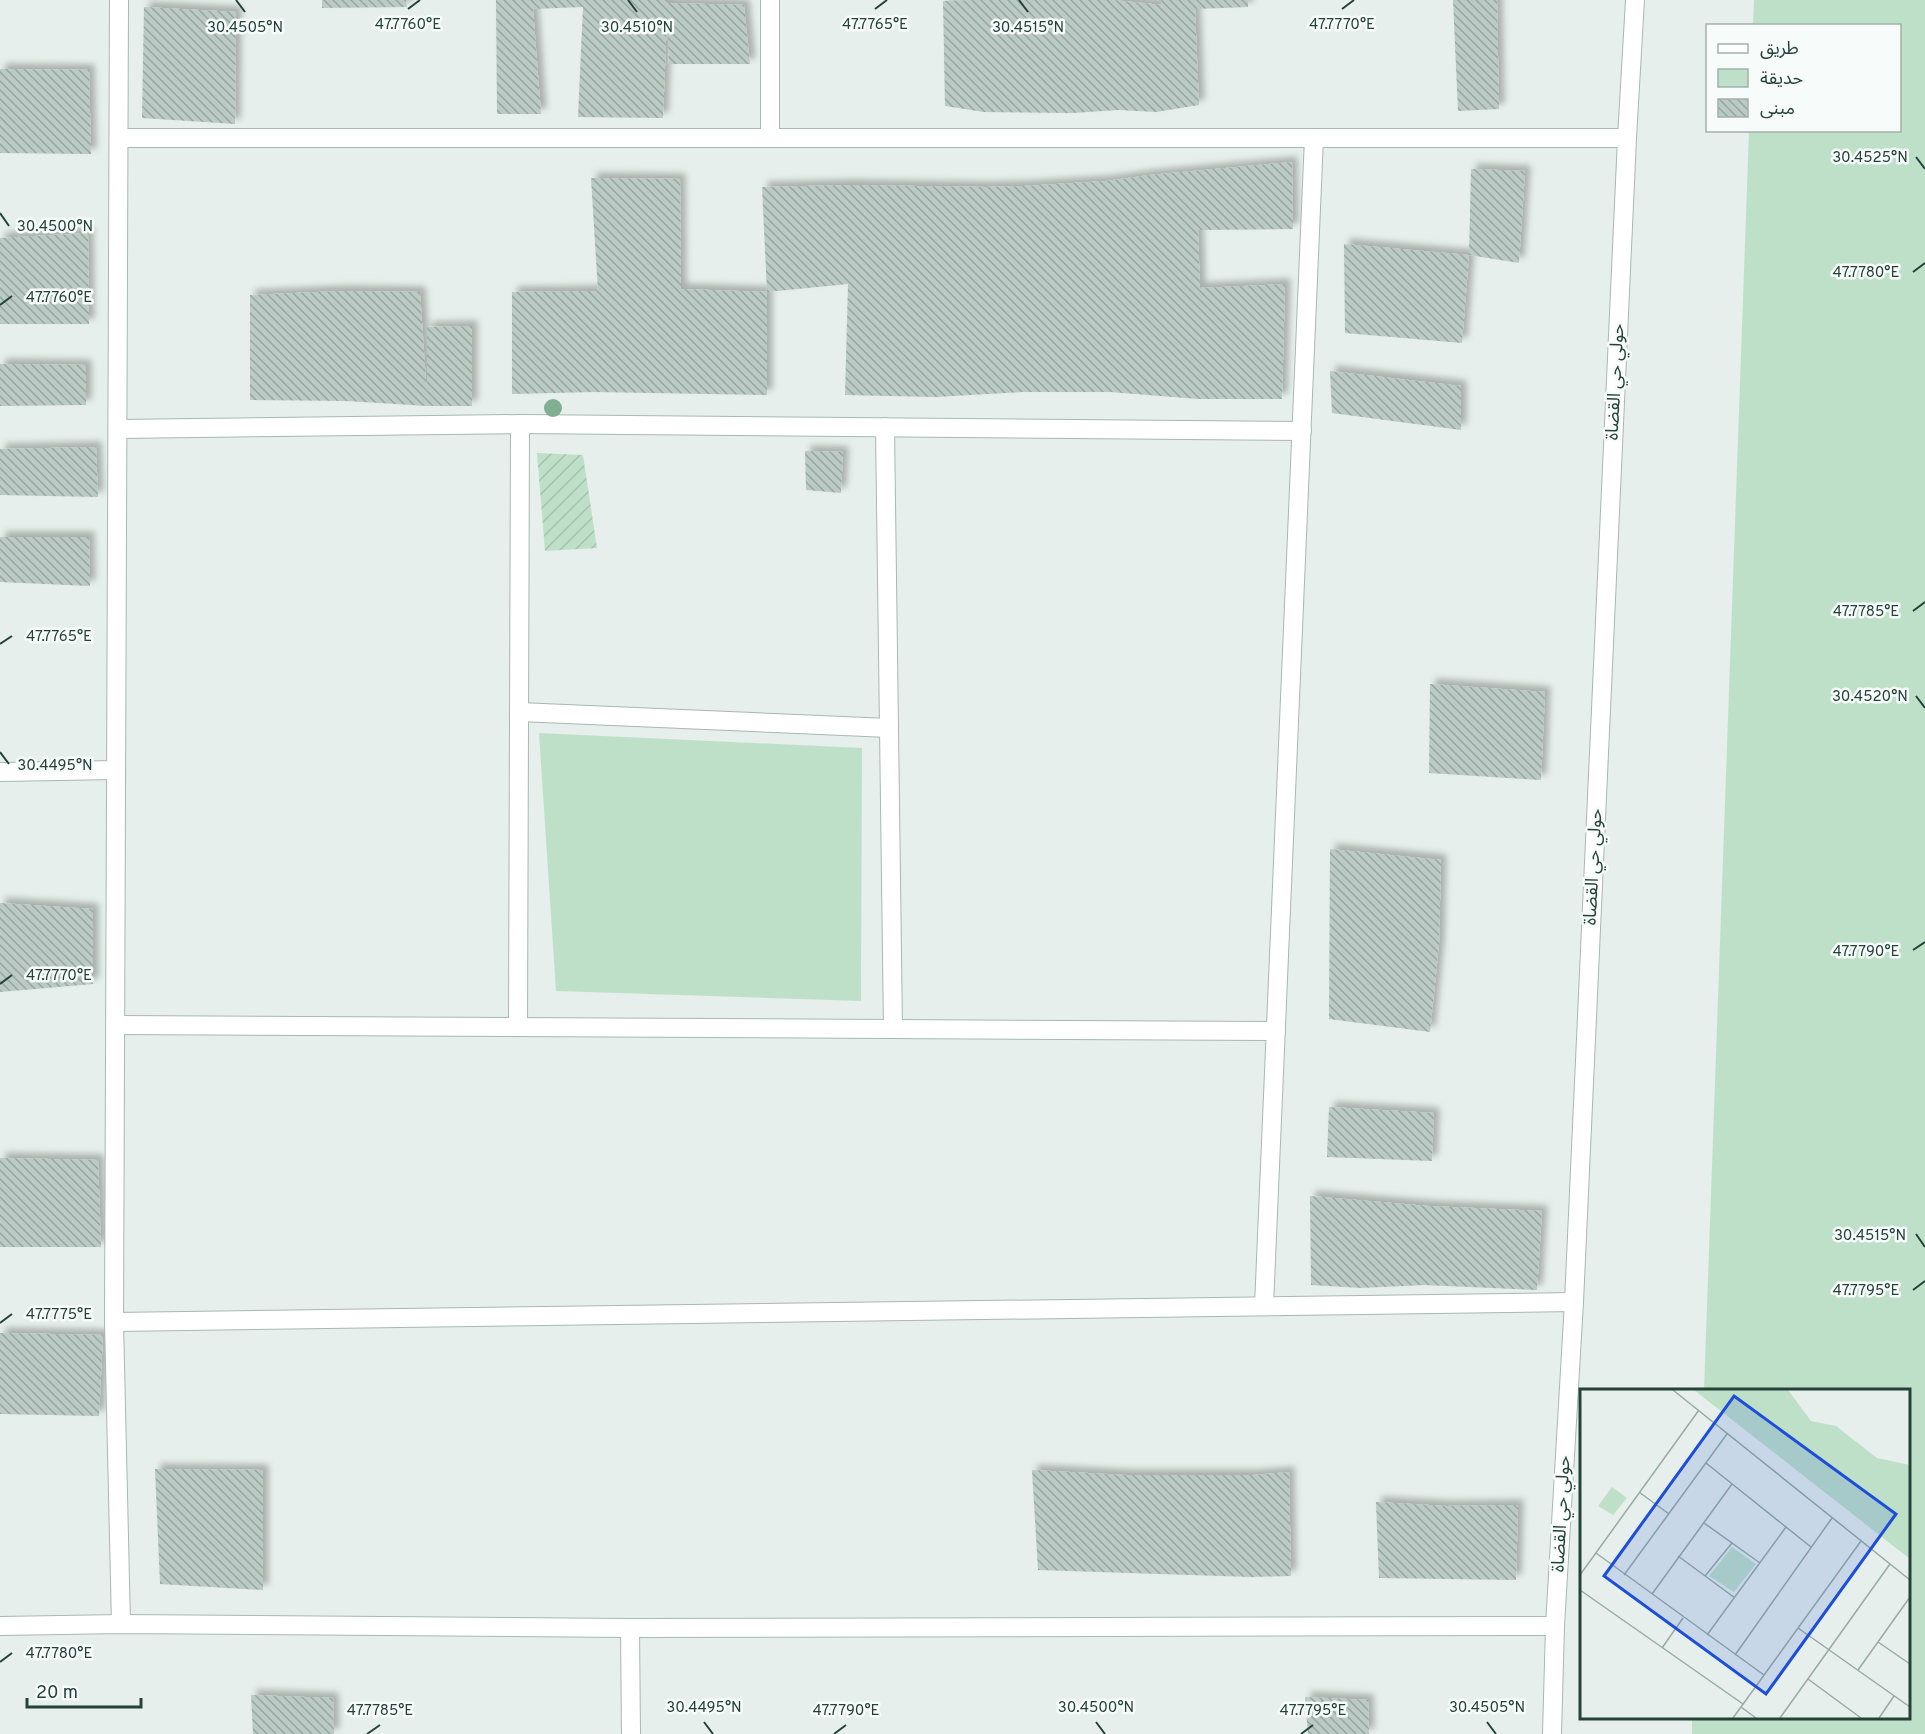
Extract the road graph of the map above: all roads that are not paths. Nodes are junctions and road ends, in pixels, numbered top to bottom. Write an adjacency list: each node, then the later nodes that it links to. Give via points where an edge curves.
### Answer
1 (120, 0): 4 (street)
2 (770, 0): 5 (street)
3 (1635, 0): 7 (street, حولي حي القضاة)
4 (119, 138): 5 (street); 10 (street)
5 (770, 138): 6 (street)
6 (1314, 138): 7 (street); 11 (street)
7 (1627, 138): 20 (street, حولي حي القضاة)
8 (520, 424): 9 (street); 10 (street); 12 (street)
9 (885, 427): 11 (street); 13 (street)
10 (118, 429): 14 (street)
11 (1302, 431): 19 (street)
12 (519, 712): 13 (street); 17 (street)
13 (889, 728): 18 (street)
14 (116, 770): 15 (street); 16 (street)
15 (0, 772)
16 (115, 1025): 17 (street); 22 (street)
17 (518, 1027): 18 (street)
18 (893, 1029): 19 (street)
19 (1276, 1031): 21 (street)
20 (1574, 1302): 21 (street); 25 (street, حولي حي القضاة)
21 (1264, 1306): 22 (street)
22 (114, 1322): 23 (street)
23 (121, 1624): 24 (street); 26 (street)
24 (0, 1626)
25 (1555, 1626): 26 (street); 28 (street, حولي حي القضاة)
26 (630, 1628): 27 (street)
27 (631, 1734)
28 (1551, 1734)

